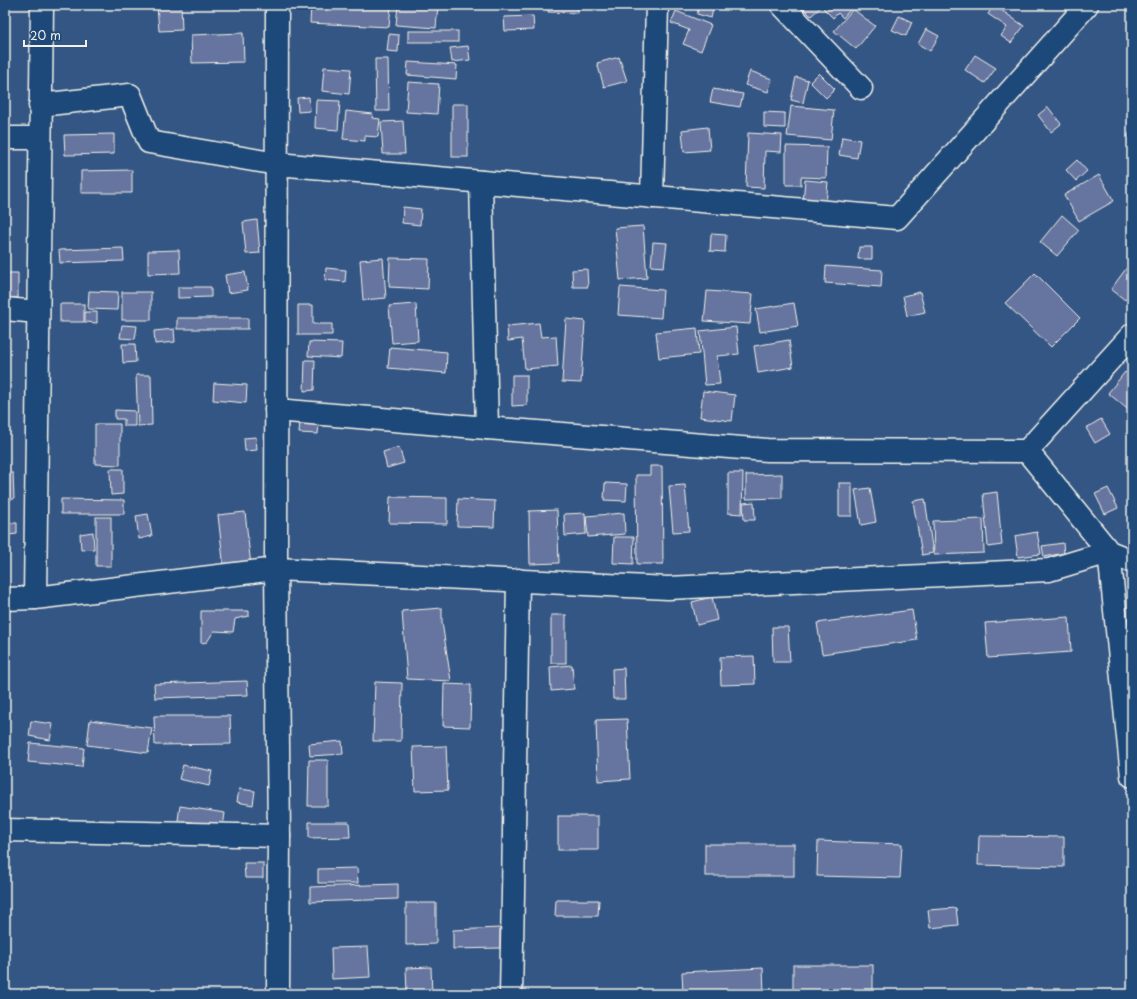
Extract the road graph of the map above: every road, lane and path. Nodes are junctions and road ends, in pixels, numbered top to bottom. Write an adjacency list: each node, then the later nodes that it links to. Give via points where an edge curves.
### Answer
1 (42, 5): 7 (street)
2 (277, 5): 10 (street)
3 (657, 5): 12 (street)
4 (782, 5): 6 (street)
5 (1087, 5): 12 (street, via 896,218)
6 (861, 88)
7 (40, 105): 9 (street); 10 (street, via 130,95 149,142)
8 (5, 138): 9 (street)
9 (40, 138): 14 (street)
10 (277, 164): 11 (street); 16 (street)
11 (481, 182): 12 (street); 17 (street)
12 (652, 197)
13 (5, 309): 14 (street)
14 (38, 312): 24 (street)
15 (1132, 336): 18 (street)
16 (276, 410): 17 (street); 21 (street)
17 (487, 428): 18 (street, via 767,450)
18 (1027, 451): 19 (street)
19 (1109, 552): 20 (street); 22 (street, via 1049,570 668,588); 25 (street)
20 (1132, 561)
21 (276, 569): 22 (street); 24 (street); 27 (street)
22 (518, 580): 29 (street)
23 (5, 598): 24 (street)
24 (35, 598)
25 (1132, 776)
26 (5, 830): 27 (street)
27 (279, 836): 28 (street)
28 (278, 994)
29 (510, 994)

